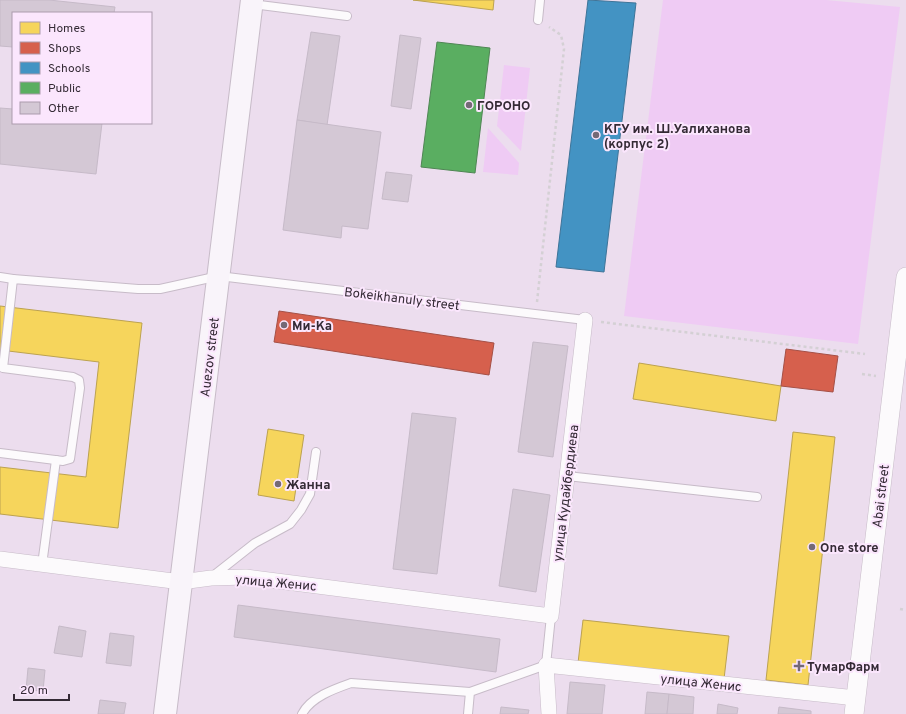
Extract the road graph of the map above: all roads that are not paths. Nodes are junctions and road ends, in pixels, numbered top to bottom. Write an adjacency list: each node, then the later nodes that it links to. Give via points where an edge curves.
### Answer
1 (540, 0): 4 (lane)
2 (252, 2): 3 (lane); 5 (main road, Auezov street)
3 (347, 16)
4 (538, 20)
5 (219, 276): 8 (lane, Bokeikhanuly street, via 160,289); 9 (lane, Bokeikhanuly street); 20 (main road, Auezov street)
6 (0, 277): 8 (lane, Bokeikhanuly street)
7 (906, 277): 10 (street, Abai street)
8 (13, 278): 11 (lane)
9 (585, 320): 15 (street, улица Кудайбердиева)
10 (902, 340): 24 (street, Abai street)
11 (2, 368): 14 (lane, via 73,377 79,380 71,456 67,460)
12 (316, 452): 19 (lane, via 310,494 290,524 255,543)
13 (0, 453): 14 (lane)
14 (56, 460): 18 (lane)
15 (567, 476): 16 (lane); 21 (street, улица Кудайбердиева)
16 (757, 497)
17 (0, 559): 18 (street, улица Женис)
18 (42, 565): 20 (street, улица Женис)
19 (211, 578): 20 (street, улица Женис); 21 (street, улица Женис, via 246,577)
20 (181, 582): 25 (main road, Auezov street)
21 (551, 616): 22 (lane, улица Кудайбердиева)
22 (546, 665): 23 (lane); 24 (street, улица Женис); 28 (street, улица Кудайбердиева)
23 (470, 692): 26 (lane, via 351,684 315,700); 27 (lane)
24 (855, 706)
25 (165, 714)
26 (302, 714)
27 (468, 714)
28 (549, 714)

